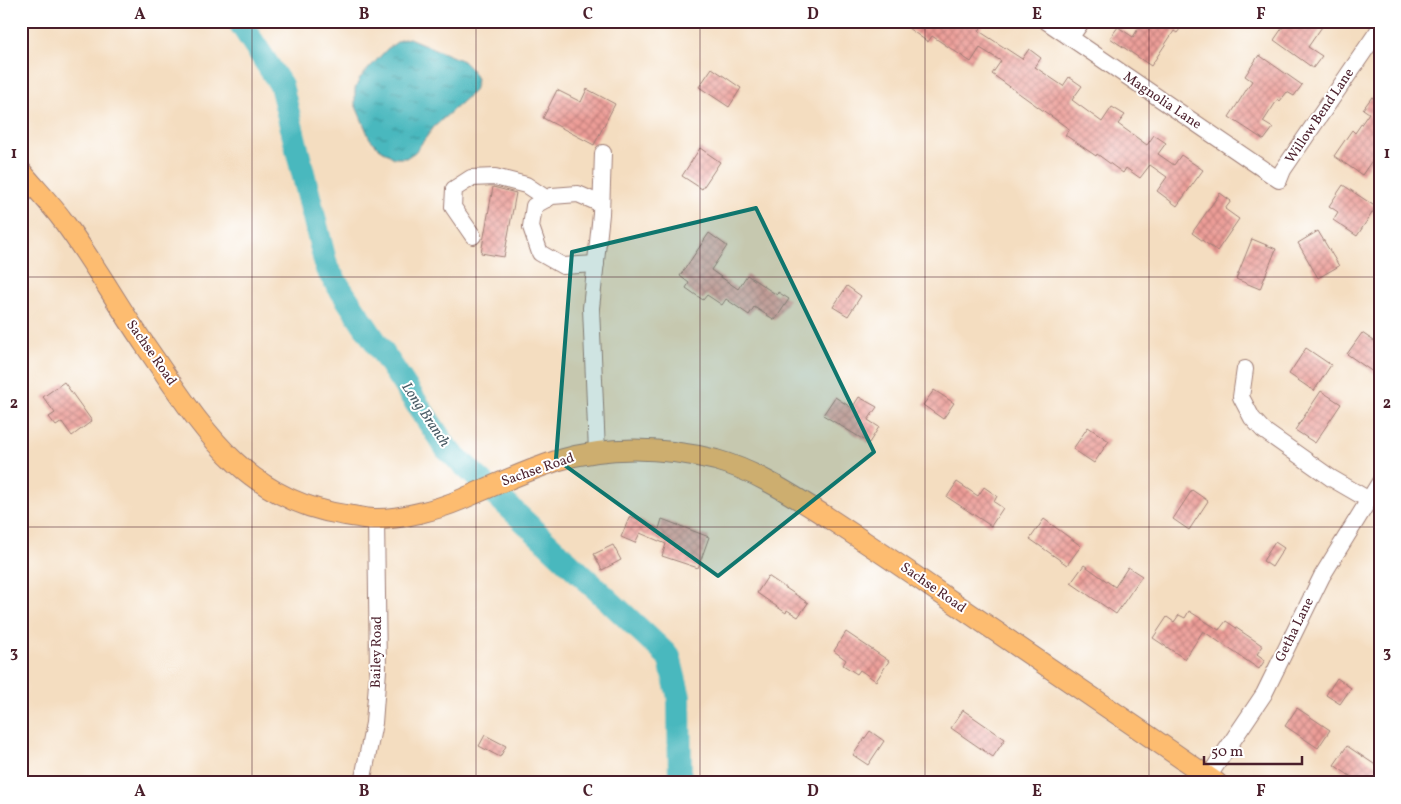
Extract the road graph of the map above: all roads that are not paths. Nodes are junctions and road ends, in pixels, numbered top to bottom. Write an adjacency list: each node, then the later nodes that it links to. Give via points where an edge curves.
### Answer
1 (1046, 21): 4 (street, Magnolia Lane)
2 (1082, 21): 4 (street)
3 (1380, 28): 7 (street, Willow Bend Lane)
4 (1070, 38): 7 (street, Magnolia Lane)
5 (603, 153): 9 (street)
6 (21, 171): 16 (main road, Sachse Road, via 64,222 209,436 235,463 273,492 298,503 324,512)
7 (1279, 180)
8 (547, 198): 9 (street, via 578,194); 10 (street, via 526,185 494,177 471,178 454,189 454,207); 11 (street, via 534,206 531,227 540,253 563,266)
9 (601, 204): 11 (street)
10 (473, 236)
11 (596, 264): 13 (street, via 591,308)
12 (1245, 369): 15 (street, via 1241,397 1263,430 1331,478)
13 (597, 452): 16 (main road, Sachse Road, via 559,460 445,506); 17 (main road, Sachse Road, via 632,449 674,451 735,466 775,485 897,563)
14 (1380, 482): 15 (street, Getha Lane)
15 (1369, 500): 17 (street, Getha Lane, via 1322,576 1264,694)
16 (376, 519): 18 (street, Bailey Road, via 378,670 374,723)
17 (1212, 780)
18 (362, 783)

